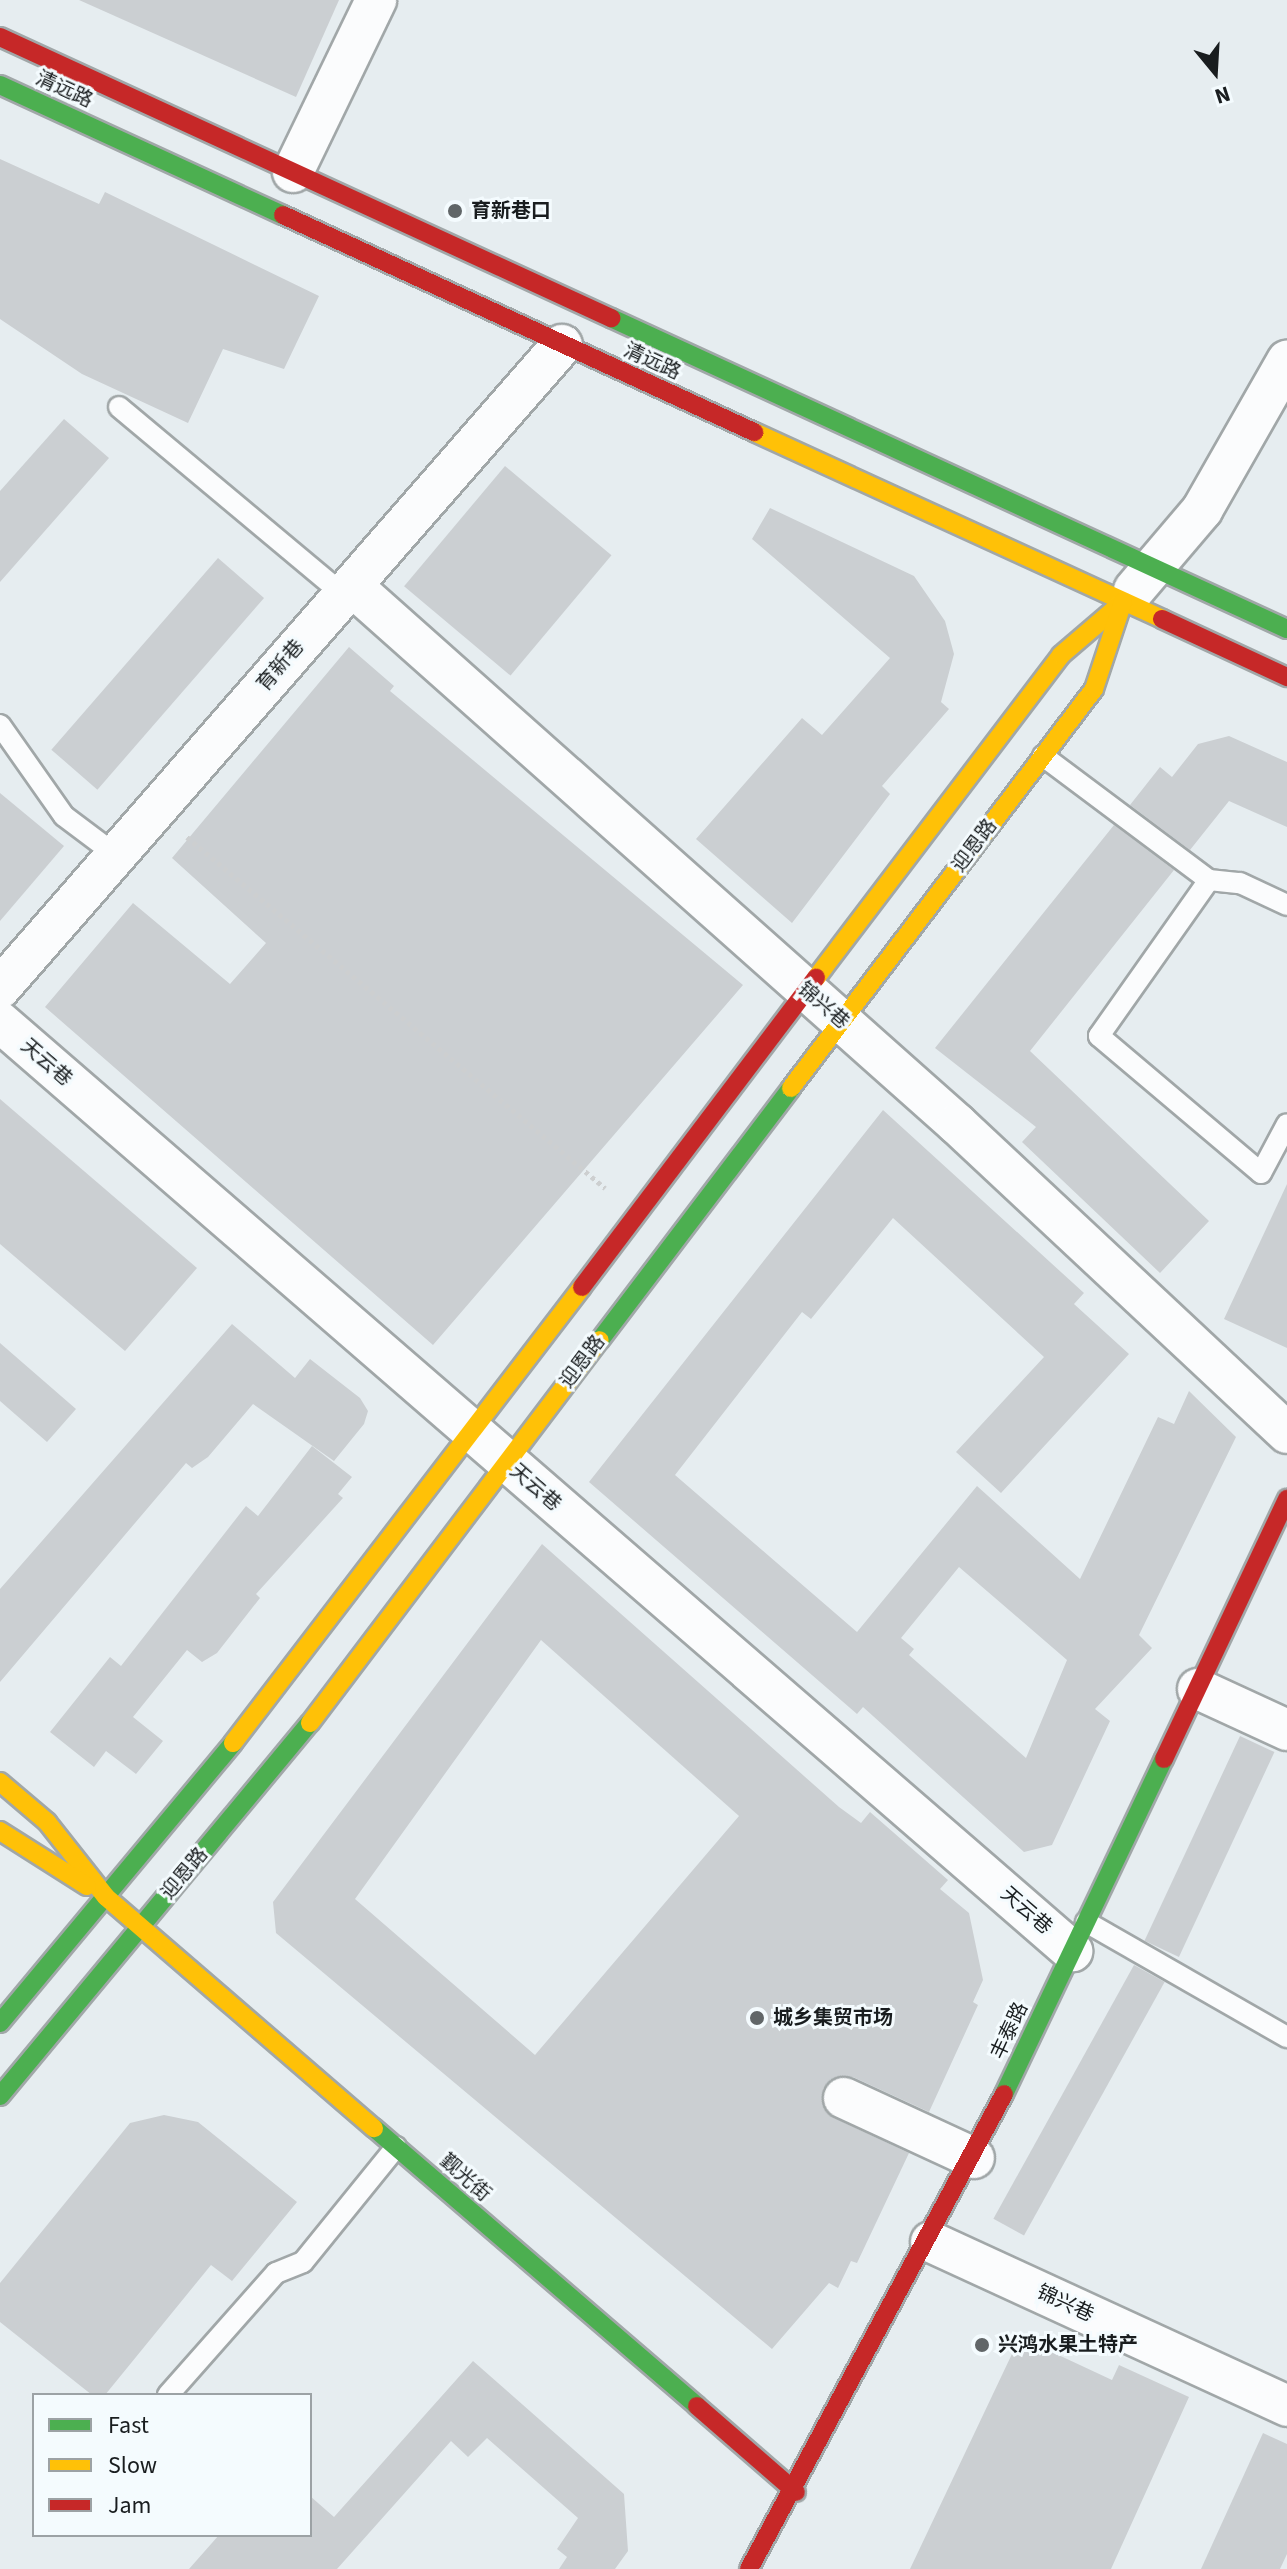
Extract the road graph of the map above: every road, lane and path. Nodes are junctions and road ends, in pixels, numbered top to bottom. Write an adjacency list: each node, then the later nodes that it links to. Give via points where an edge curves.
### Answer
1 (376, 0): 4 (street)
2 (0, 37): 4 (street, 清远路)
3 (0, 85): 5 (street, 清远路)
4 (293, 172): 8 (street, 清远路)
5 (562, 345): 9 (street, 育新巷); 10 (street, 清远路)
6 (1287, 361): 8 (street, 迎恩路, via 1202,510)
7 (119, 407): 9 (lane)
8 (1153, 568): 10 (street, 迎恩路); 11 (street, 清远路)
9 (348, 591): 15 (street, 育新巷); 20 (street, 锦兴巷)
10 (1123, 602): 12 (street, 清远路); 14 (street, 迎恩路, via 1094,689); 20 (street, 迎恩路, via 1061,655)
11 (1287, 629)
12 (1287, 677)
13 (0, 725): 16 (lane, via 64,816)
14 (1043, 756): 17 (lane); 22 (street, 迎恩路)
15 (155, 810): 16 (street, 育新巷); 24 (path)
16 (116, 855): 19 (street, 育新巷)
17 (1209, 880): 18 (lane, via 1240,883); 23 (lane, via 1099,1036 1261,1173)
18 (1287, 905)
19 (0, 988)
20 (806, 991): 22 (street, 锦兴巷); 24 (street, 迎恩路)
21 (0, 1022): 25 (street, 天云巷)
22 (842, 1022): 26 (street, 锦兴巷); 27 (street, 迎恩路)
23 (1287, 1124)
24 (637, 1214): 25 (street, 迎恩路)
25 (471, 1433): 27 (street, 天云巷); 33 (street, 迎恩路, via 254,1718)
26 (1287, 1433)
27 (506, 1464): 34 (street, 迎恩路, via 291,1747); 35 (street, 天云巷)
28 (1287, 1499): 29 (street, 丰泰路)
29 (1198, 1689): 30 (street); 35 (street, 丰泰路)
30 (1287, 1730)
31 (0, 1782): 33 (street, 觐光街, via 47,1822)
32 (0, 1831): 33 (street, 觐光街)
33 (106, 1897): 34 (street, 觐光街); 36 (street, 迎恩路)
34 (141, 1927): 38 (street, 迎恩路); 40 (street, 觐光街)
35 (1079, 1936): 37 (lane); 41 (street, 丰泰路)
36 (0, 2023)
37 (1287, 2037)
38 (0, 2096)
39 (844, 2098): 41 (street)
40 (396, 2147): 43 (lane, via 303,2262 276,2273); 45 (street, 觐光街)
41 (974, 2158): 42 (street, 丰泰路)
42 (931, 2242): 44 (street, 锦兴巷); 45 (street, 丰泰路)
43 (170, 2393)
44 (1287, 2406)
45 (796, 2492): 46 (street, 丰泰路)
46 (749, 2569)

